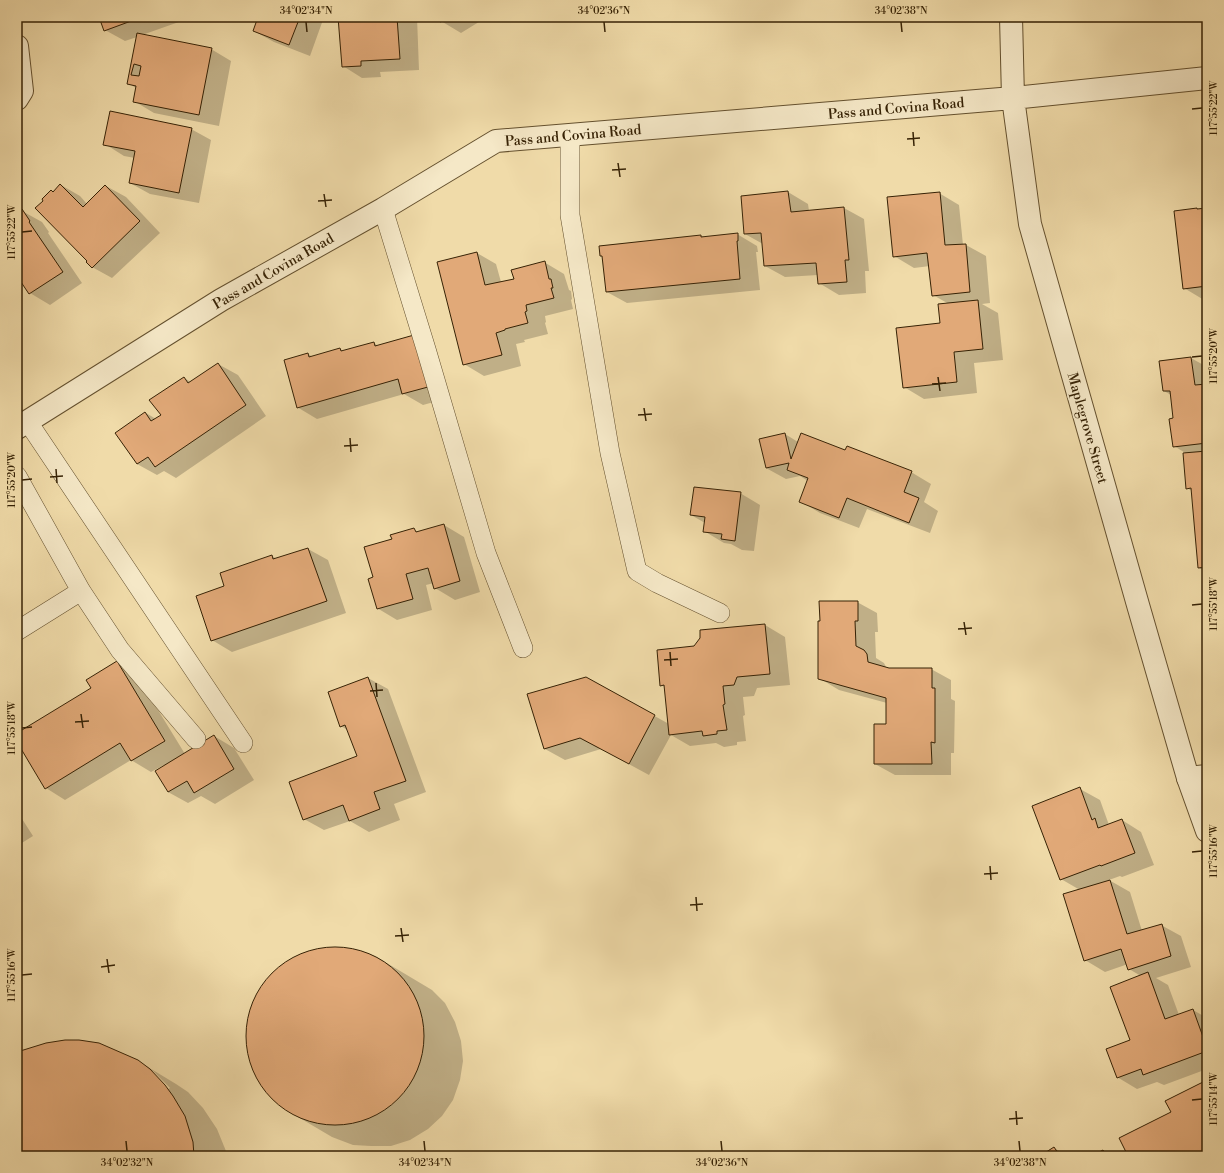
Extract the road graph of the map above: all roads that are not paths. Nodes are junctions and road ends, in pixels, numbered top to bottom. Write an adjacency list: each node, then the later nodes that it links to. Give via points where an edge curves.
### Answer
1 (1011, 17): 5 (street, Maplegrove Street)
2 (17, 46): 4 (street)
3 (1207, 78): 5 (street, Pass and Covina Road)
4 (19, 95)
5 (1013, 98): 6 (street, Pass and Covina Road); 16 (street, Maplegrove Street, via 1030,224 1136,598)
6 (570, 135): 7 (street, Pass and Covina Road, via 496,141); 11 (lane, via 570,215 610,453 637,570 657,583)
7 (383, 208): 8 (street, Pass and Covina Road, via 221,300); 13 (lane, via 486,553)
8 (22, 425): 15 (lane)
9 (17, 476): 10 (lane)
10 (81, 591): 12 (lane); 14 (lane, via 120,650)
11 (720, 613)
12 (17, 631)
13 (523, 648)
14 (196, 739)
15 (244, 743)
16 (1198, 777): 17 (street, Maplegrove Street)
17 (1207, 831)

